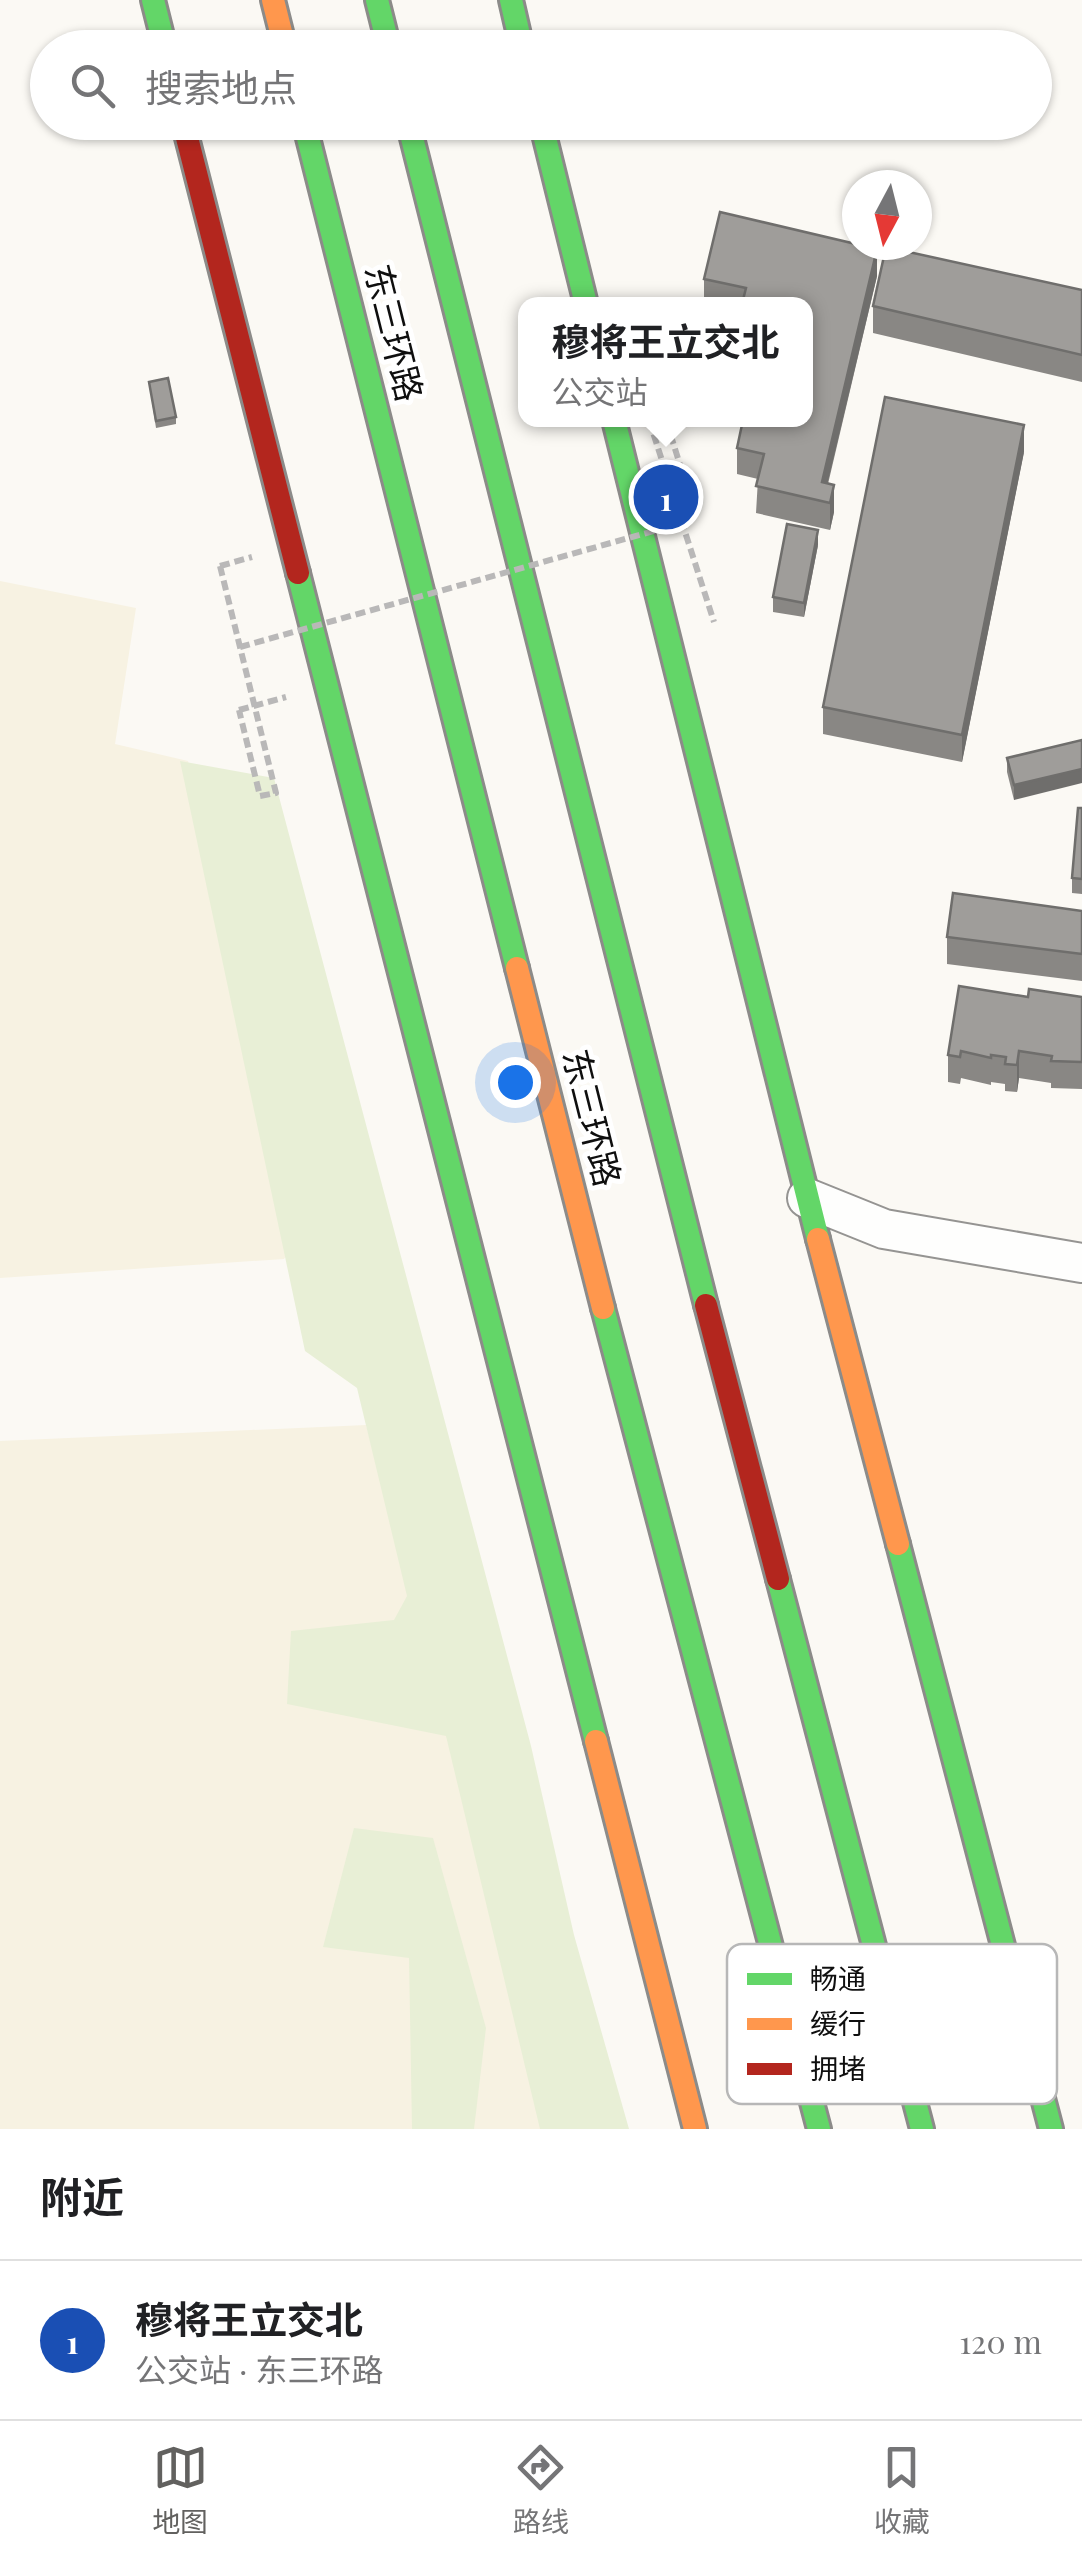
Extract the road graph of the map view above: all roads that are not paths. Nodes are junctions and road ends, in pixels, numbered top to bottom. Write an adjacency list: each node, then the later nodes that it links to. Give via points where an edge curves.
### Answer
1 (153, 0): 5 (main road)
2 (272, 0): 6 (main road)
3 (377, 0): 7 (main road)
4 (511, 0): 8 (main road)
5 (160, 30)
6 (280, 30)
7 (384, 30)
8 (518, 30)
9 (189, 140): 23 (main road)
10 (309, 140): 17 (main road, 东三环路, via 570,1180)
11 (413, 140): 18 (main road, 东三环路, via 674,1184)
12 (545, 140): 13 (main road)
13 (584, 297)
14 (616, 427): 15 (main road)
15 (807, 1198): 16 (street, via 884,1229); 19 (main road)
16 (1082, 1263)
17 (771, 1944)
18 (873, 1944)
19 (1003, 1944)
20 (813, 2104): 24 (main road, 东三环路)
21 (915, 2104): 25 (main road, 东三环路)
22 (1044, 2104): 26 (main road)
23 (696, 2129)
24 (820, 2129)
25 (922, 2129)
26 (1051, 2129)

